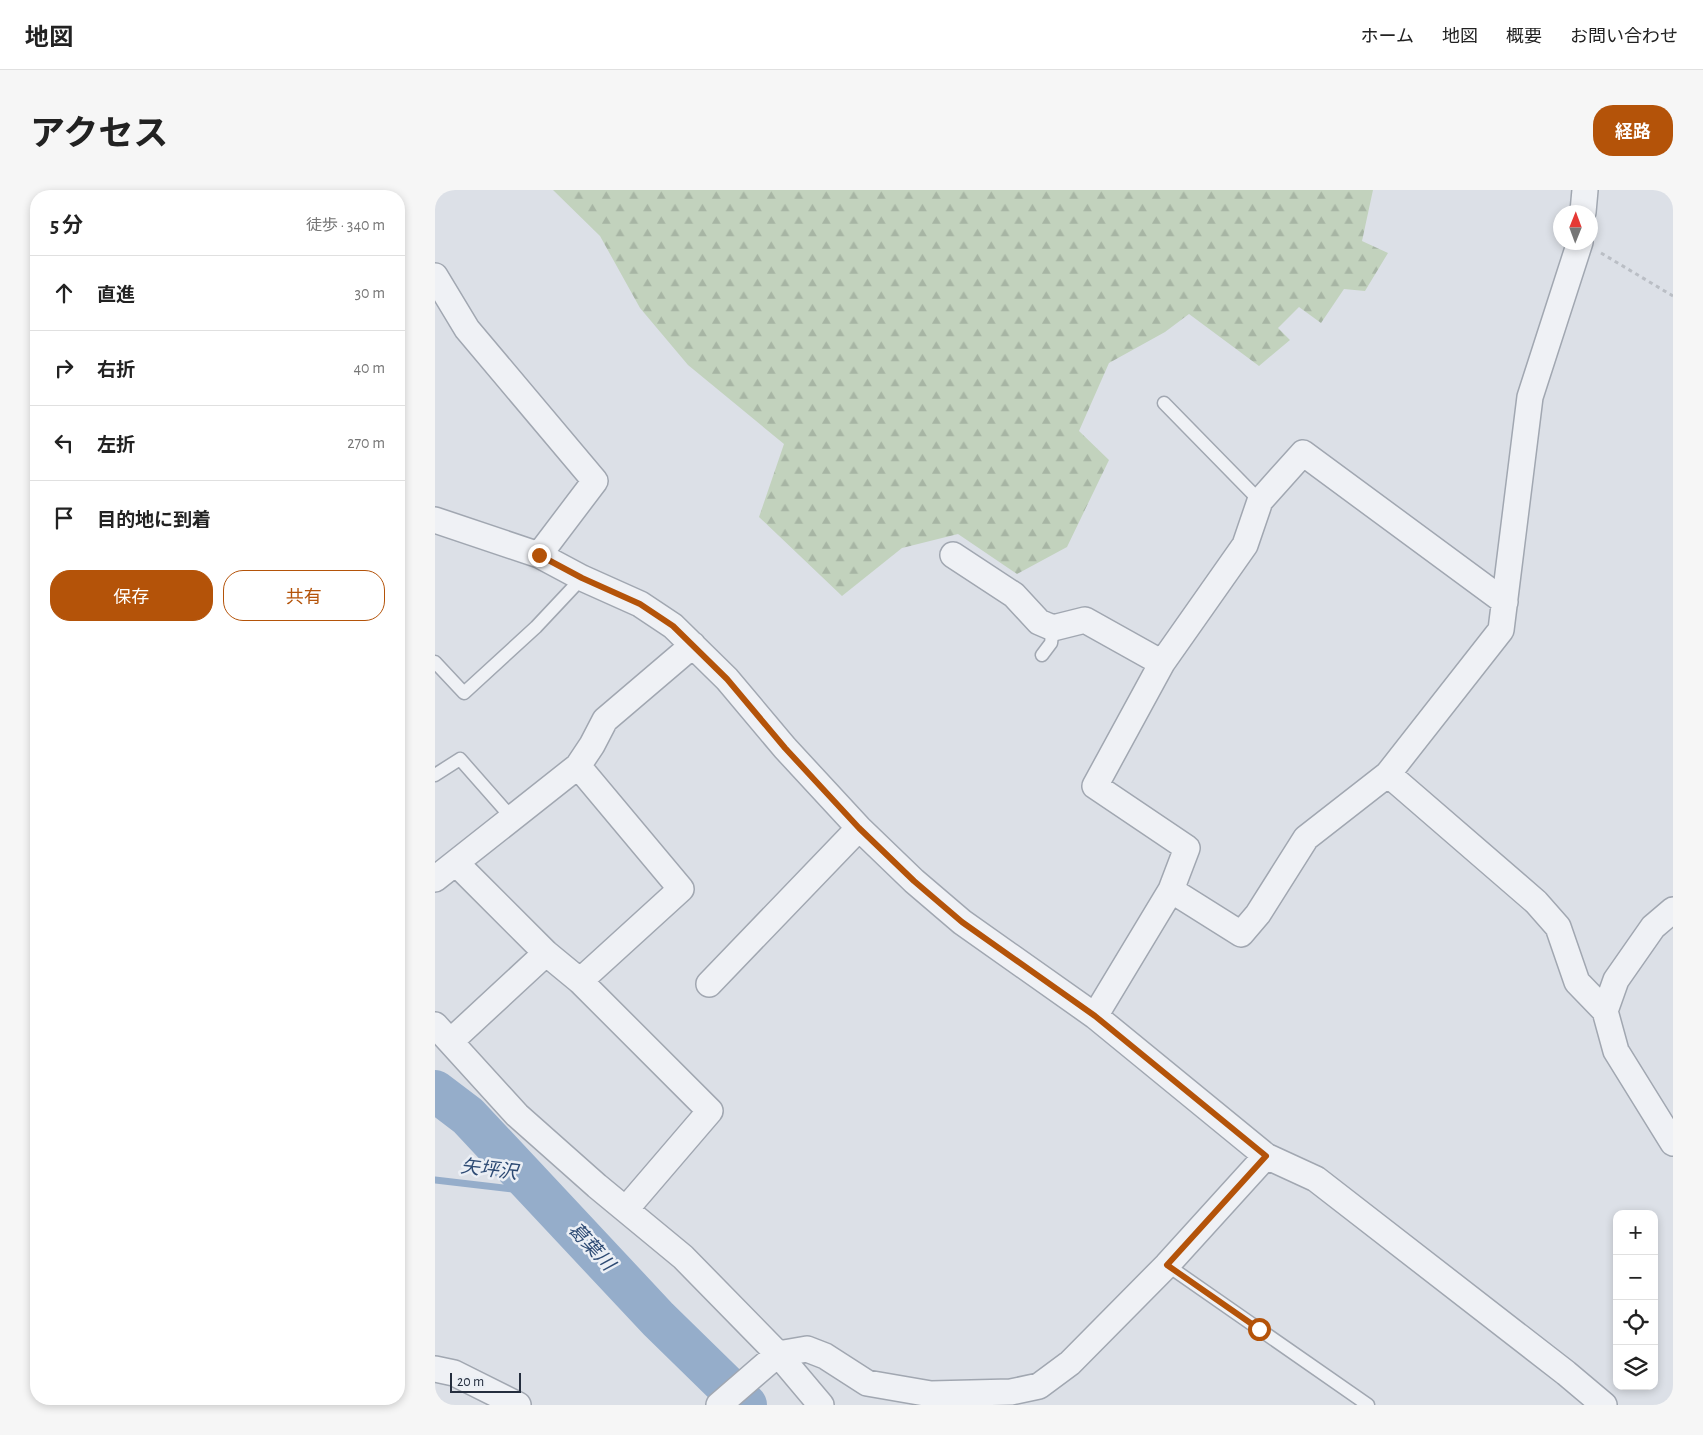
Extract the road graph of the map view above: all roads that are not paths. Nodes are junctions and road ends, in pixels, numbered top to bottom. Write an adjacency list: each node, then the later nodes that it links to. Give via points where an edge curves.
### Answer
1 (1585, 190): 2 (street)
2 (1584, 205)
3 (1577, 250): 11 (street, via 1530,397)
4 (435, 276): 8 (street, via 467,329 595,481)
5 (1164, 403): 6 (lane)
6 (1260, 501): 11 (street, via 1303,454); 16 (street, via 1245,545)
7 (435, 520): 8 (street)
8 (539, 555): 10 (street)
9 (953, 555): 12 (street, via 1013,595 1039,622)
10 (582, 578): 13 (street, via 640,604 673,626); 15 (lane, via 536,627 464,693)
11 (1505, 602): 18 (street, via 1501,630)
12 (1053, 628): 14 (lane, via 1051,643); 16 (street, via 1085,620)
13 (693, 645): 17 (street, via 605,720); 21 (street)
14 (1042, 655)
15 (435, 662)
16 (1162, 663): 24 (street, via 1095,786 1187,848)
17 (578, 766): 20 (street); 27 (street, via 681,889)
18 (1388, 774): 24 (street, via 1306,838 1258,914 1241,934); 29 (street, via 1536,902 1558,927 1577,982)
19 (435, 775): 20 (lane, via 460,759)
20 (512, 818): 22 (street)
21 (859, 828): 28 (street); 30 (street, via 962,922)
22 (456, 863): 23 (street); 26 (street)
23 (435, 879)
24 (1171, 890): 30 (street)
25 (1673, 910): 29 (street, via 1653,927 1616,980)
26 (546, 953): 27 (street); 31 (street)
27 (580, 980): 34 (street, via 710,1111)
28 (709, 984)
29 (1605, 1011): 32 (street, via 1616,1051)
30 (1095, 1016): 33 (street)
31 (443, 1033): 34 (street, via 517,1115)
32 (1673, 1143)
33 (1266, 1156): 35 (street); 43 (street, via 1316,1179)
34 (627, 1209): 36 (street, via 683,1257)
35 (1167, 1265): 38 (street); 42 (lane)
36 (772, 1358): 38 (street, via 807,1349 825,1356 867,1384 931,1394 1011,1392); 40 (street); 41 (street)
37 (435, 1368): 39 (street, via 454,1373)
38 (1039, 1396)
39 (518, 1405)
40 (719, 1405)
41 (821, 1405)
42 (1368, 1405)
43 (1604, 1405)

